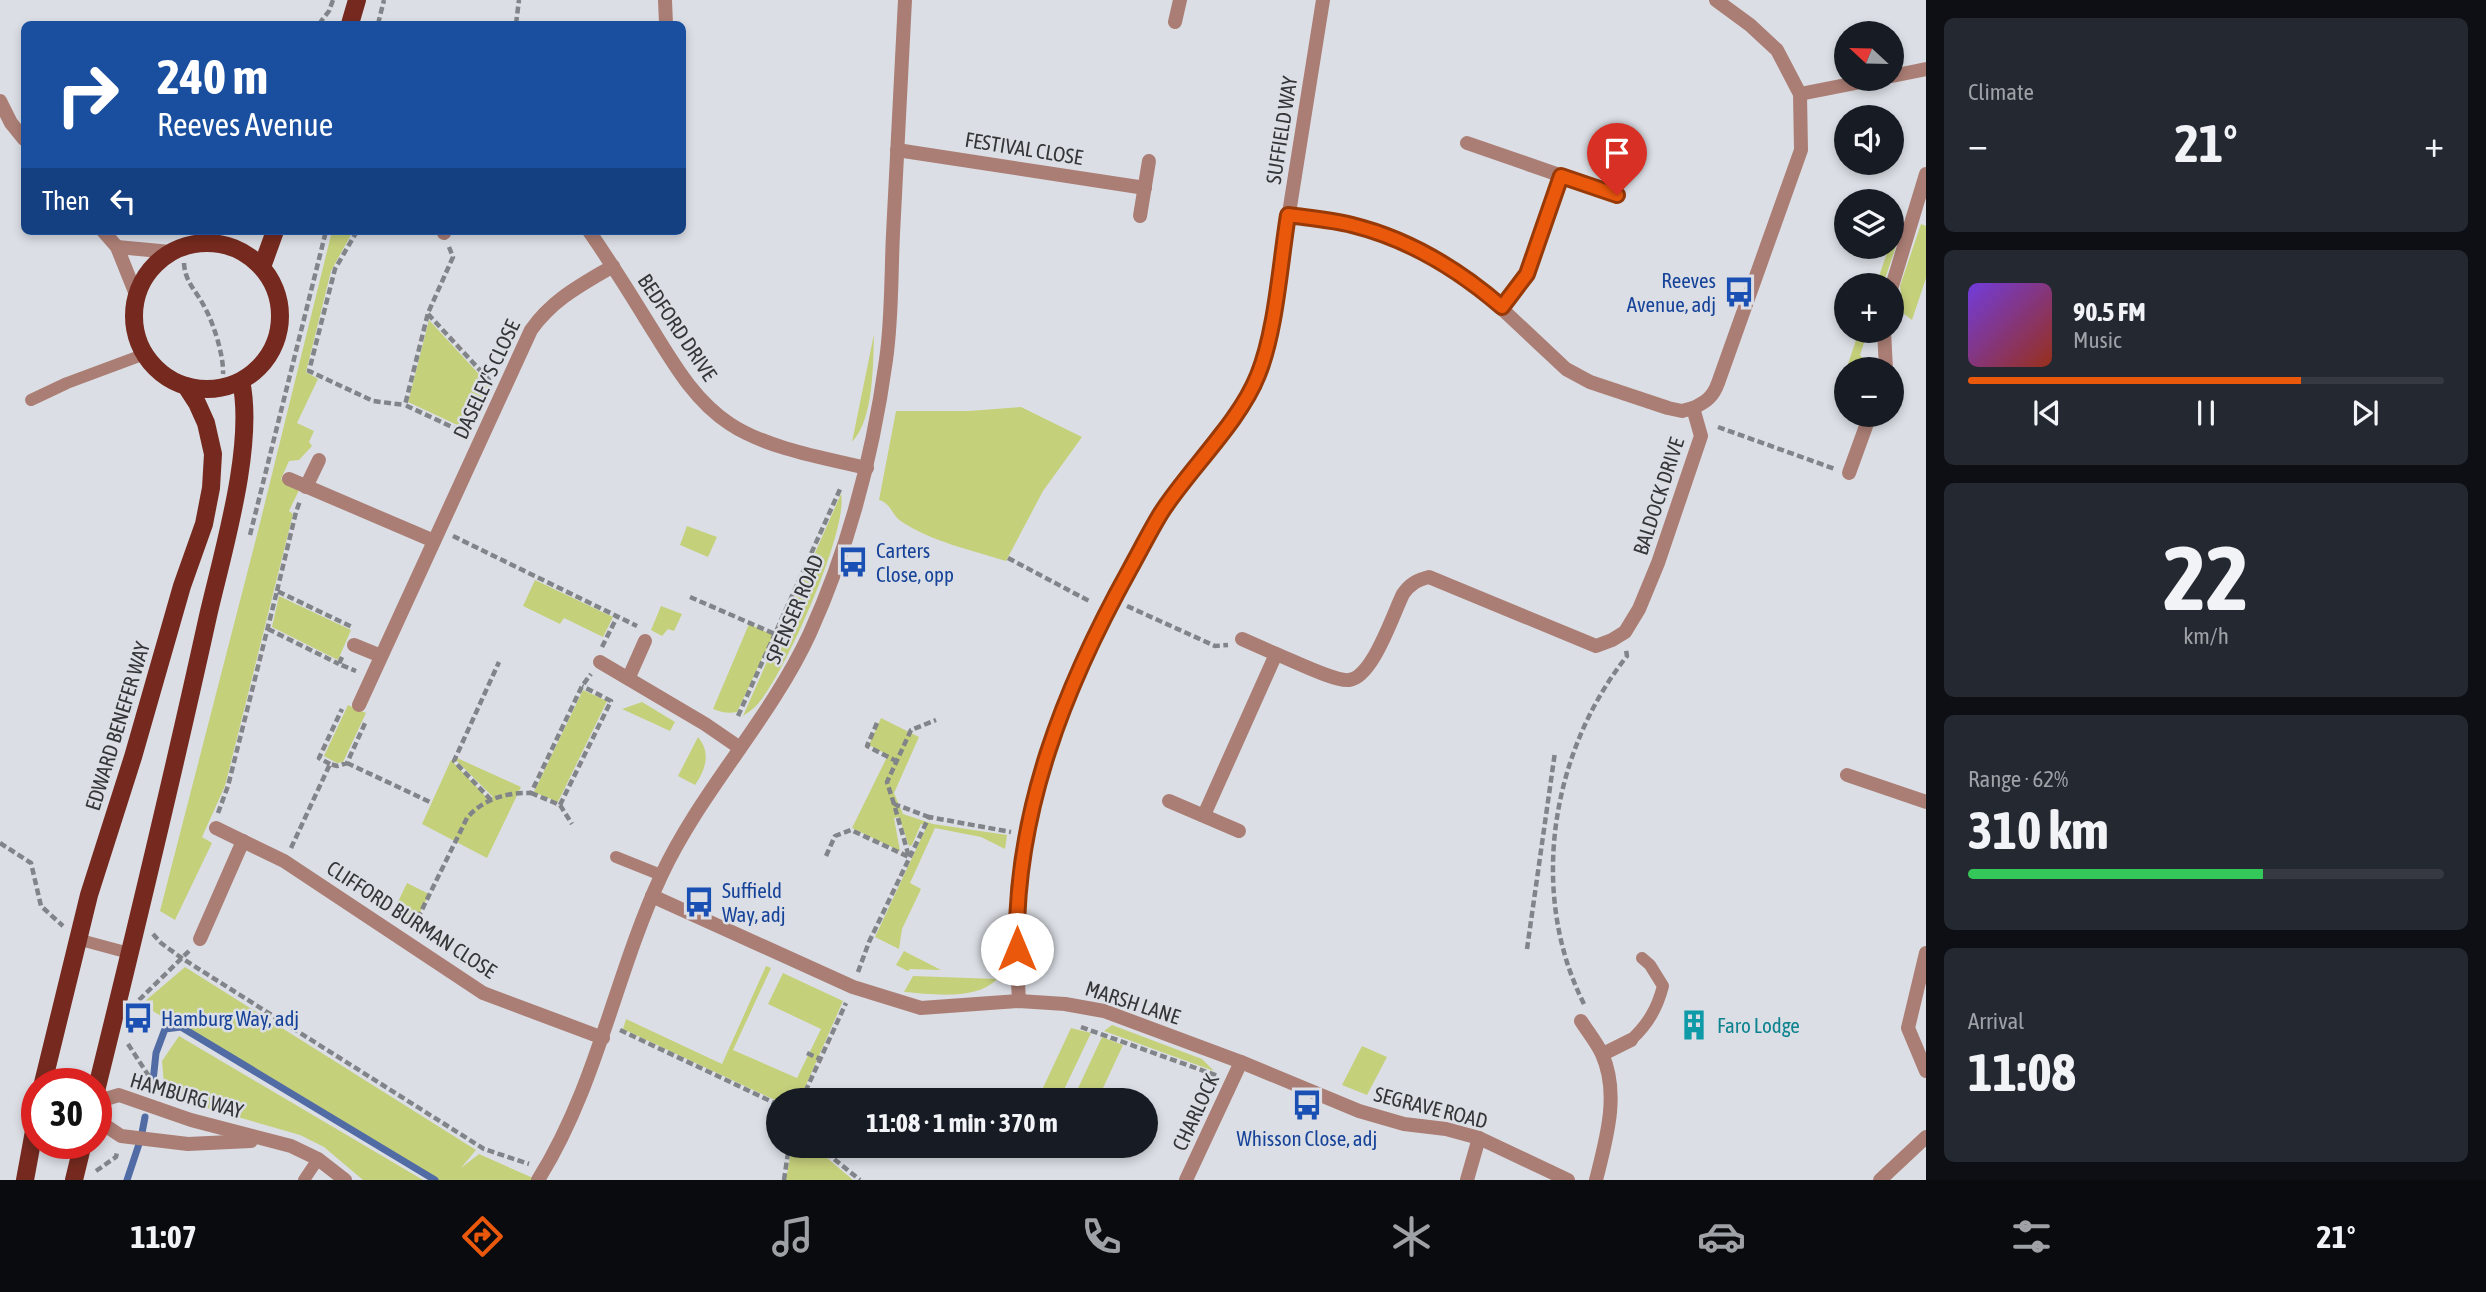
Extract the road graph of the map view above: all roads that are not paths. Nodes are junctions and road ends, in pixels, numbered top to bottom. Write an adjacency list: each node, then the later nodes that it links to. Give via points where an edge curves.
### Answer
1 (357, 0): 7 (main road)
2 (665, 0): 8 (street)
3 (905, 0): 17 (street, SPENSER ROAD)
4 (1180, 0): 9 (street)
5 (1323, 0): 23 (street, SUFFIELD WAY)
6 (1716, 0): 13 (street, via 1777,50)
7 (351, 21)
8 (666, 21)
9 (1175, 22)
10 (1926, 69): 11 (street)
11 (1904, 74)
12 (1834, 87): 13 (street)
13 (1800, 94): 40 (street, via 1801,150 1713,395)
14 (0, 101): 15 (street)
15 (21, 135)
16 (1467, 144): 20 (street)
17 (897, 150): 21 (street, FESTIVAL CLOSE); 43 (street, SPENSER ROAD, via 887,356)
18 (1150, 161): 21 (street)
19 (1926, 174): 33 (street)
20 (1561, 176): 22 (street); 35 (street, via 1527,274)
21 (1145, 188): 24 (street)
22 (1617, 195)
23 (1288, 215): 35 (street, via 1353,225 1407,244 1471,280); 72 (street, SUFFIELD WAY, via 1267,351 1258,377 1245,402 1161,513 1110,606 1058,723 1030,813 1018,887)
24 (1140, 216)
25 (106, 235): 29 (street)
26 (274, 235): 32 (main road)
27 (592, 235): 31 (street, BEDFORD DRIVE)
28 (213, 237): 30 (main road, EDWARD BENEFER WAY); 32 (main road, EDWARD BENEFER WAY)
29 (117, 247): 30 (street); 34 (street)
30 (177, 250): 34 (main road, via 156,264)
31 (613, 266): 43 (street, BEDFORD DRIVE, via 685,381 708,408 757,437); 47 (street, DASELEY'S CLOSE, via 561,297 531,330)
32 (262, 267): 37 (main road, EDWARD BENEFER WAY, via 280,306 279,328 272,350 259,368)
33 (1896, 273)
34 (137, 297): 36 (main road, via 134,316)
35 (1502, 307): 40 (street, via 1566,369 1590,382 1668,408)
36 (145, 354): 38 (main road, EDWARD BENEFER WAY, via 158,370); 39 (lane)
37 (240, 381): 38 (main road, EDWARD BENEFER WAY, via 222,388); 69 (main road, via 244,399 241,456 230,516)
38 (186, 386): 67 (main road, EDWARD BENEFER WAY, via 206,423 213,454 204,524)
39 (31, 400)
40 (1693, 408): 51 (street, BALDOCK DRIVE, via 1700,436 1658,563 1639,609 1625,632 1612,640 1596,646 1429,577 1402,594 1370,665 1360,675 1338,679)
41 (1866, 427): 44 (street)
42 (318, 460): 46 (street)
43 (867, 468): 56 (street, SPENSER ROAD, via 810,633 786,681)
44 (1849, 474)
45 (289, 480): 46 (street)
46 (306, 487): 47 (street)
47 (437, 535): 52 (street, DASELEY'S CLOSE)
48 (646, 635): 54 (street)
49 (1242, 639): 51 (street)
50 (355, 645): 52 (street)
51 (1276, 654): 60 (street)
52 (381, 656): 55 (street, DASELEY'S CLOSE)
53 (600, 662): 54 (street)
54 (629, 677): 56 (street)
55 (359, 705)
56 (740, 748): 65 (street, SPENSER ROAD)
57 (1847, 775): 59 (street)
58 (1169, 801): 60 (street)
59 (1926, 802)
60 (1204, 815): 62 (street)
61 (216, 828): 63 (street, CLIFFORD BURMAN CLOSE)
62 (1239, 831)
63 (243, 841): 68 (street); 74 (street, CLIFFORD BURMAN CLOSE, via 285,861 483,993)
64 (616, 857): 65 (lane)
65 (661, 875): 66 (street, SPENSER ROAD)
66 (652, 896): 72 (street, MARSH LANE, via 853,987 921,1008); 74 (street, SPENSER ROAD, via 625,963)
67 (77, 939): 69 (lane); 78 (main road, EDWARD BENEFER WAY)
68 (200, 939)
69 (129, 953): 79 (main road)
70 (1926, 953): 80 (street, via 1908,1028)
71 (1642, 958): 75 (lane, via 1663,986 1647,1025)
72 (1019, 1001): 77 (street, MARSH LANE, via 1104,1011)
73 (1581, 1021): 76 (street)
74 (603, 1038): 90 (street, SPENSER ROAD, via 581,1097)
75 (1631, 1040): 76 (street)
76 (1602, 1055): 98 (street, via 1611,1092)
77 (1241, 1062): 82 (street, MARSH LANE); 95 (street, CHARLOCK)
78 (47, 1068)
79 (102, 1068)
80 (1926, 1071)
81 (112, 1097): 86 (street, HAMBURG WAY)
82 (1359, 1111): 85 (street, SEGRAVE ROAD)
83 (112, 1130): 86 (street, HAMBURG WAY, via 121,1136 188,1144)
84 (1926, 1137): 99 (street)
85 (1479, 1138): 96 (street); 97 (street, SEGRAVE ROAD)
86 (266, 1140): 87 (street, HAMBURG WAY)
87 (318, 1158): 93 (lane); 94 (street, HAMBURG WAY)
88 (29, 1159): 91 (main road)
89 (79, 1159): 92 (main road)
90 (541, 1175)
91 (25, 1180)
92 (74, 1180)
93 (304, 1180)
94 (345, 1180)
95 (1186, 1180)
96 (1467, 1180)
97 (1568, 1180)
98 (1596, 1180)
99 (1880, 1180)

